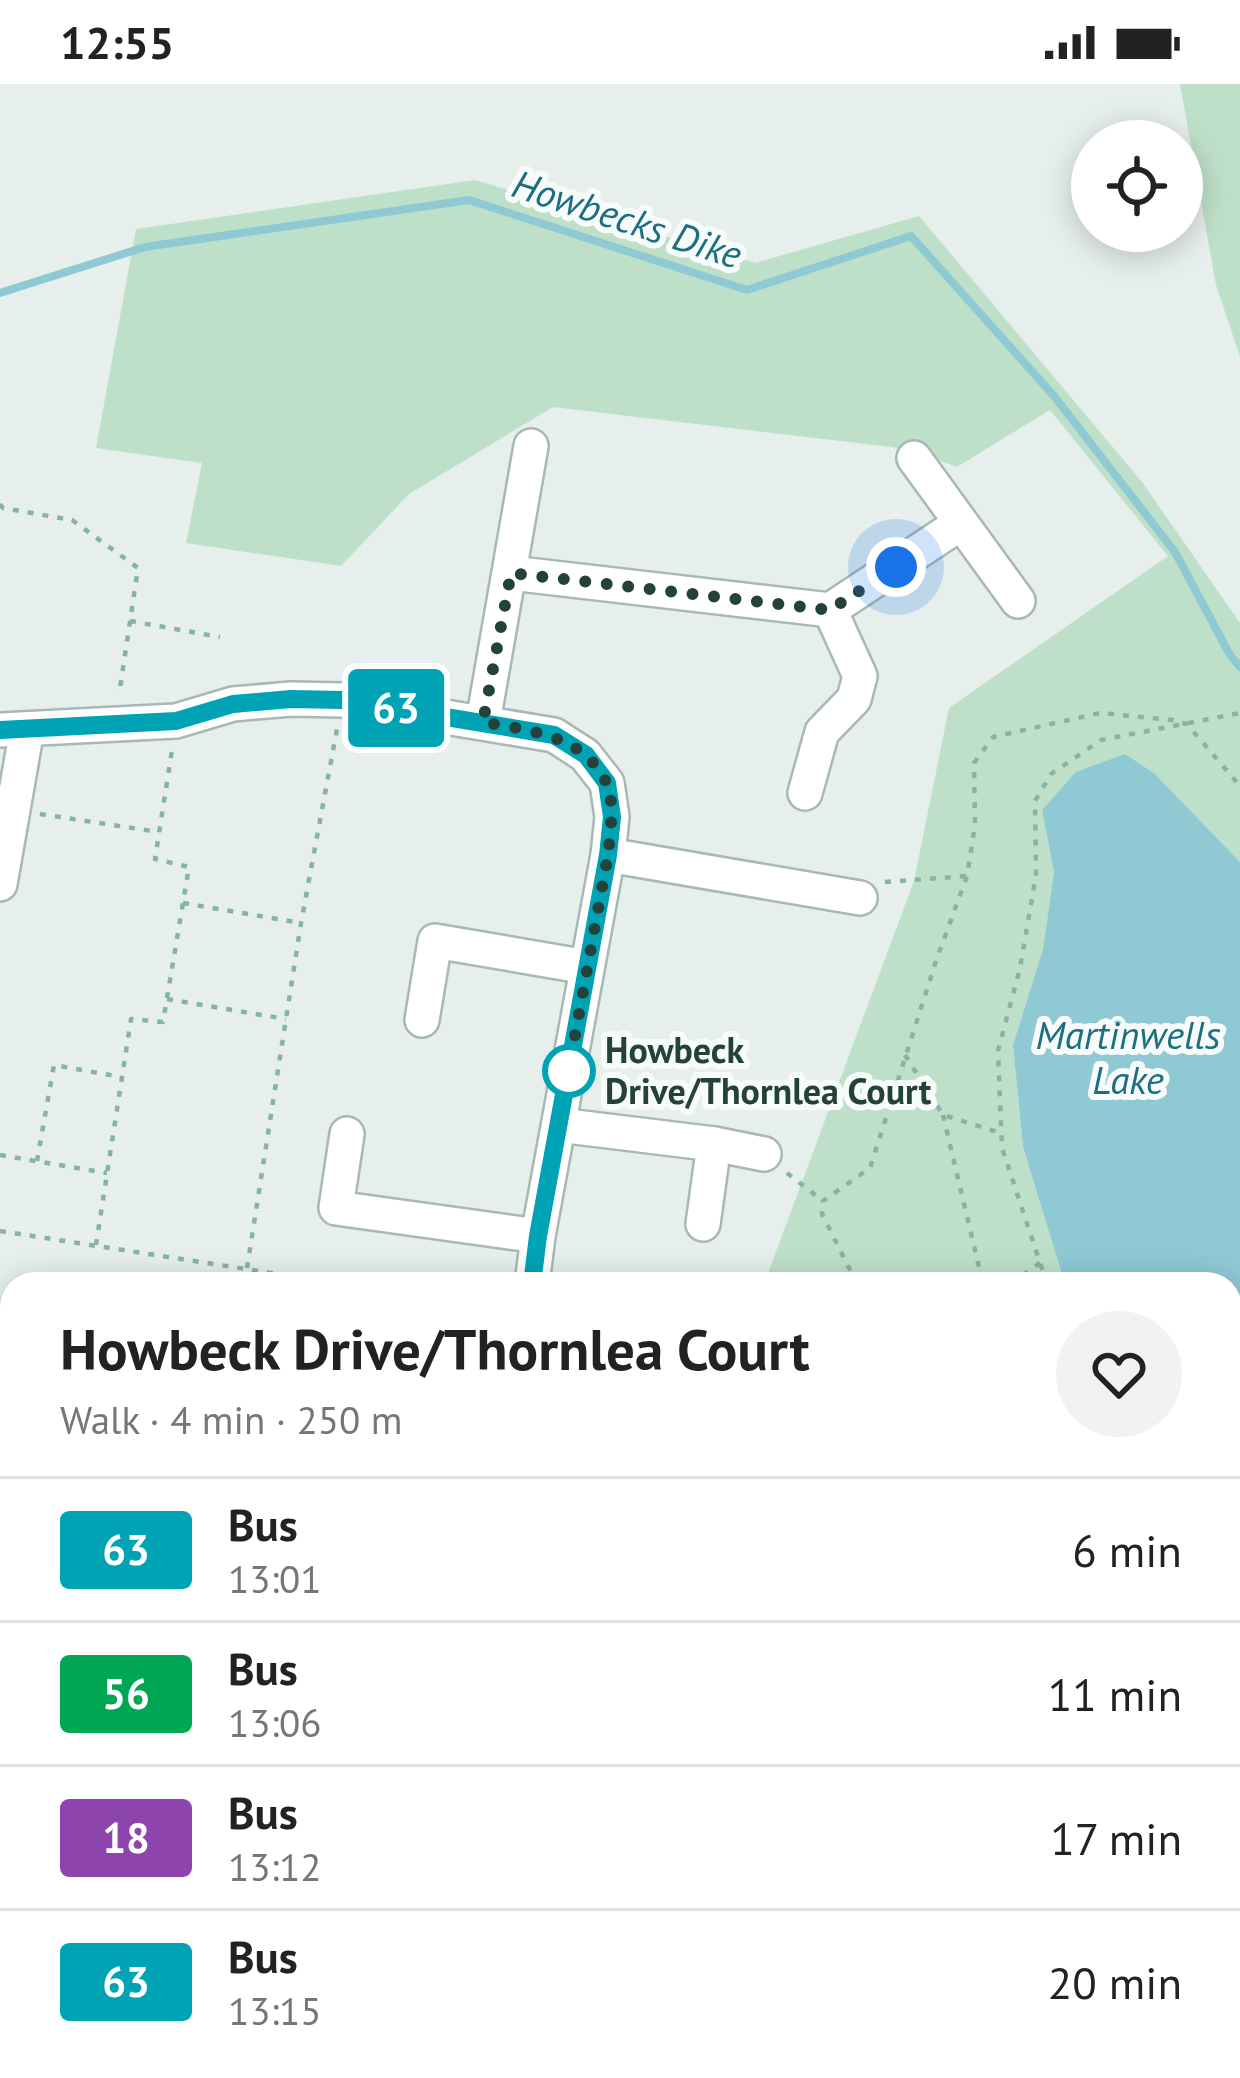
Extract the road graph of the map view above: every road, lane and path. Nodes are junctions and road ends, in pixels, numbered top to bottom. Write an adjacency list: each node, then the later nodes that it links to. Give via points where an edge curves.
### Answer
1 (531, 446): 5 (street)
2 (914, 458): 4 (street)
3 (0, 504): 8 (path, via 72,520 138,568)
4 (961, 523): 6 (street); 7 (street)
5 (511, 573): 7 (street); 13 (street)
6 (1018, 601)
7 (830, 610): 18 (street, via 860,676 854,699 822,732)
8 (130, 621): 9 (path); 14 (path)
9 (220, 637)
10 (343, 700): 12 (street, via 233,704); 13 (street); 26 (path)
11 (1240, 713): 15 (path)
12 (176, 721): 14 (street); 20 (path)
13 (483, 722): 21 (street, via 554,735 586,755 607,783)
14 (115, 724): 16 (street)
15 (1186, 724): 17 (path); 22 (path, via 1100,713 993,737 974,763); 35 (path, via 1101,740 1051,774 1035,801 1036,875 998,1052)
16 (14, 730): 19 (street)
17 (1240, 786)
18 (805, 793)
19 (13, 810): 20 (path); 23 (street)
20 (159, 832): 25 (path, via 155,859 189,867)
21 (608, 855): 24 (street); 27 (street)
22 (967, 876): 24 (path, via 885,881); 31 (path)
23 (0, 884)
24 (860, 898)
25 (183, 903): 26 (path); 28 (path)
26 (301, 922): 29 (path)
27 (586, 967): 30 (street, via 435,941); 34 (street)
28 (166, 999): 29 (path); 32 (path, via 163,1022 131,1019)
29 (286, 1019): 48 (path)
30 (422, 1020)
31 (905, 1055): 33 (path); 42 (path, via 870,1168)
32 (122, 1077): 40 (path, via 54,1065); 41 (path)
33 (944, 1115): 35 (path); 52 (path)
34 (560, 1125): 37 (street); 45 (street)
35 (1001, 1133): 47 (path)
36 (347, 1134): 45 (street, via 336,1208)
37 (714, 1144): 38 (street); 43 (street)
38 (764, 1154): 42 (path)
39 (0, 1155): 40 (path)
40 (37, 1161): 41 (path)
41 (107, 1173): 46 (path)
42 (823, 1201): 51 (path, via 821,1214)
43 (703, 1224)
44 (0, 1231): 46 (path)
45 (538, 1236): 50 (street)
46 (96, 1246): 48 (path)
47 (1041, 1262): 53 (path); 54 (path)
48 (248, 1268): 49 (path)
49 (272, 1272)
50 (534, 1272)
51 (851, 1272)
52 (980, 1272)
53 (1027, 1272)
54 (1044, 1272)

